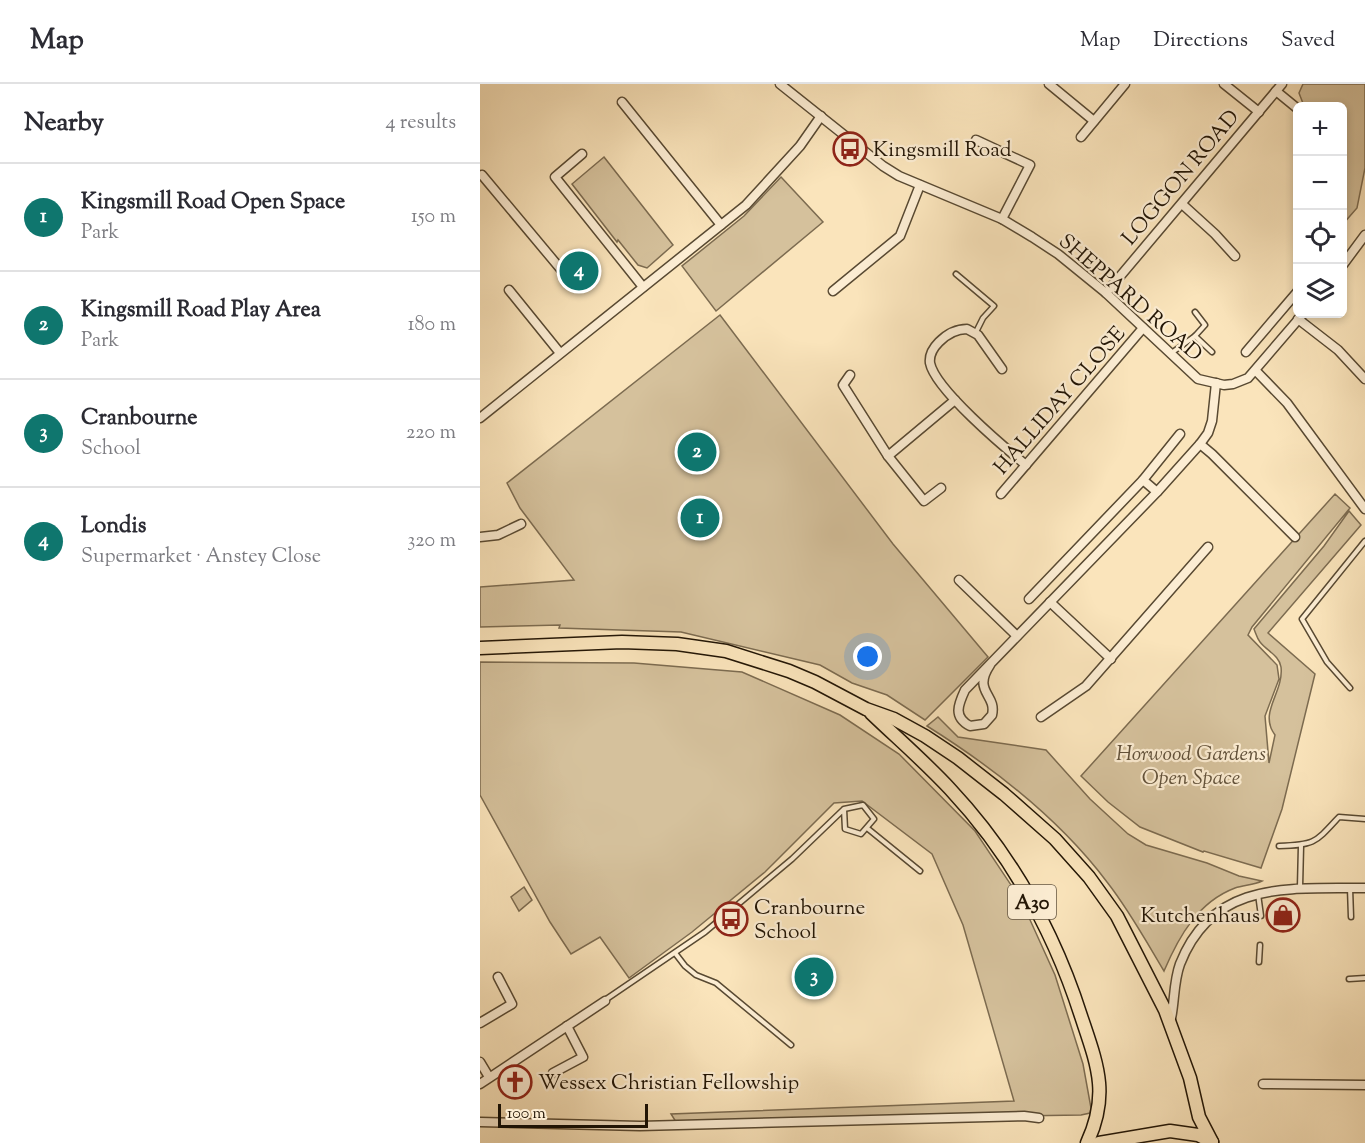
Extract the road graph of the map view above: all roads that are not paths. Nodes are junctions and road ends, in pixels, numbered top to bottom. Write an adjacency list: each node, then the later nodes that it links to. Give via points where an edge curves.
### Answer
1 (780, 84): 9 (street, SHEPPARD ROAD)
2 (1049, 84): 10 (street)
3 (1125, 84): 10 (street)
4 (1224, 84): 8 (street)
5 (1279, 88): 7 (street); 8 (street, LOGGON ROAD)
6 (622, 102): 18 (street)
7 (1293, 103)
8 (1259, 112): 16 (street, LOGGON ROAD)
9 (821, 116): 15 (street, SHEPPARD ROAD, via 883,165); 18 (street, via 801,146 746,205)
10 (1094, 121): 11 (street)
11 (1082, 137)
12 (976, 140): 17 (street, via 1030,165)
13 (582, 154): 24 (street, via 555,177)
14 (482, 175): 23 (street)
15 (920, 184): 17 (street, SHEPPARD ROAD); 26 (street, via 900,236)
16 (1182, 204): 20 (street); 27 (street, LOGGON ROAD)
17 (1002, 219): 27 (street, SHEPPARD ROAD, via 1058,254)
18 (721, 225): 24 (street)
19 (1365, 235): 21 (street)
20 (1235, 256)
21 (1343, 264)
22 (956, 274): 33 (lane, via 994,306)
23 (574, 285)
24 (643, 287): 37 (street)
25 (509, 290): 37 (street)
26 (833, 291)
27 (1106, 293): 32 (street, SHEPPARD ROAD)
28 (1293, 297): 36 (street)
29 (1195, 312): 34 (lane, via 1205,325)
30 (1299, 318): 40 (street)
31 (1303, 318): 42 (street)
32 (1143, 328): 38 (street, SHEPPARD ROAD); 49 (street, HALLIDAY CLOSE)
33 (975, 333): 39 (street); 44 (street, via 967,328 954,331 939,341 930,355 931,366)
34 (1195, 336): 35 (lane); 38 (lane)
35 (1212, 352)
36 (1246, 352)
37 (561, 353): 45 (street)
38 (1170, 354): 43 (street, SHEPPARD ROAD, via 1198,380)
39 (1002, 369)
40 (1256, 371): 43 (street, via 1233,384); 54 (street, via 1287,403)
41 (850, 375): 48 (street, via 843,385)
42 (1365, 379)
43 (1216, 383): 47 (street, via 1212,421)
44 (955, 400): 48 (street); 49 (street)
45 (480, 418)
46 (1180, 434): 50 (street)
47 (1200, 444): 52 (street); 57 (street)
48 (888, 456): 51 (street, via 924,501)
49 (1026, 465): 53 (street, HALLIDAY CLOSE)
50 (1143, 480): 52 (street); 61 (street)
51 (941, 488)
52 (1157, 492): 62 (street)
53 (1001, 494)
54 (1365, 509)
55 (521, 524): 56 (street, via 498,535)
56 (480, 537)
57 (1295, 537)
58 (1365, 541): 67 (lane, via 1302,619 1327,662)
59 (1208, 547): 65 (street)
60 (959, 580): 63 (street)
61 (1029, 600)
62 (1050, 602): 63 (street); 65 (street)
63 (1017, 636): 66 (street)
64 (480, 648): 68 (main road, A30, via 622,642 726,651 815,681)
65 (1111, 659): 69 (street, via 1086,686)
66 (990, 665): 66 (street, via 983,678 992,715 984,724 970,726 960,718 957,709 969,684)
67 (1350, 688)
68 (866, 709): 90 (main road, A30, via 894,719 958,758 1054,838 1117,916); 102 (main road, A30, via 951,790 1006,860 1032,901 1073,992 1093,1054 1101,1089 1099,1111)
69 (1041, 717)
70 (844, 809): 72 (lane, via 845,829 861,834); 72 (lane, via 863,805 874,819); 83 (lane, via 753,892)
71 (1365, 819): 74 (lane, via 1339,817 1317,841)
72 (867, 828): 75 (lane)
73 (1279, 846): 74 (lane)
74 (1301, 846): 76 (lane)
75 (920, 871)
76 (1300, 888): 77 (street); 79 (street)
77 (1350, 888): 78 (street); 81 (lane)
78 (1365, 888)
79 (1258, 893): 80 (lane); 90 (street, via 1222,909 1197,933 1180,964)
80 (1260, 916)
81 (1351, 917)
82 (1260, 945): 84 (lane)
83 (675, 953): 88 (lane); 92 (lane, via 696,975 716,983)
84 (1259, 962)
85 (498, 977): 89 (street, via 512,1004)
86 (1365, 978): 87 (lane)
87 (1349, 979)
88 (605, 1001): 91 (street)
89 (481, 1020)
90 (1170, 1023): 101 (main road, A30, via 1199,1117)
91 (567, 1026): 94 (street, via 583,1057); 95 (street)
92 (791, 1045)
93 (480, 1062): 95 (street)
94 (553, 1073)
95 (489, 1077): 96 (street)
96 (480, 1084)
97 (1263, 1084): 98 (street)
98 (1365, 1085)
99 (1039, 1118): 100 (street, via 640,1126)
100 (480, 1122)
101 (1213, 1142): 103 (main road, via 1198,1135 1170,1131)
102 (1088, 1143)
103 (1099, 1143)

